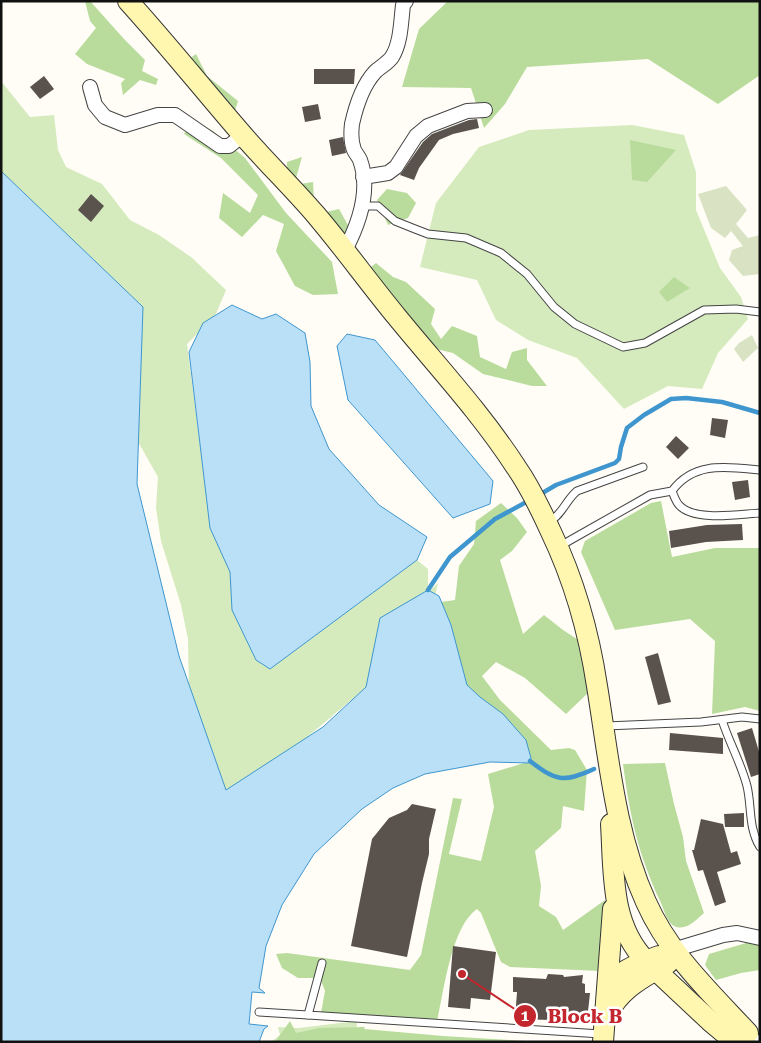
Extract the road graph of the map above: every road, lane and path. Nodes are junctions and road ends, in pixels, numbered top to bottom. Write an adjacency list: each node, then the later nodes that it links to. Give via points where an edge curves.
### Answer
1 (128, 1): 5 (main road)
2 (404, 2): 6 (street, via 396,49 391,59 368,79 352,124 351,138)
3 (90, 87): 5 (street, via 95,105 105,117 125,125 158,115 175,115 220,146 229,146)
4 (485, 110): 6 (street, via 467,110 428,126 416,136 396,167 388,173)
5 (243, 135): 8 (main road, via 315,214)
6 (363, 177): 7 (street)
7 (361, 206): 8 (street); 9 (lane, via 378,206 395,221 428,234 466,238 501,253 575,324 623,347 646,343 704,310)
8 (344, 252): 14 (main road, via 489,428 530,489)
9 (760, 312)
10 (643, 467): 14 (lane, via 577,491 556,518)
11 (760, 470): 12 (lane, via 704,469 680,480)
12 (672, 491): 13 (lane, via 678,505 694,513 710,516); 15 (lane, via 650,495)
13 (760, 513)
14 (544, 517): 15 (main road)
15 (558, 547): 18 (main road, via 584,622)
16 (760, 719): 17 (lane)
17 (722, 720): 18 (lane); 20 (lane, via 748,788 750,823)
18 (603, 726): 19 (main road)
19 (608, 767): 21 (main road); 22 (main road, via 627,852)
20 (760, 846)
21 (614, 876): 23 (main road); 28 (main road, via 613,933)
22 (645, 901): 23 (main road, via 642,917 628,924); 25 (main road)
23 (621, 922): 27 (main road, via 638,952)
24 (760, 939): 25 (street, via 728,940)
25 (676, 953): 27 (main road); 32 (main road)
26 (322, 964): 30 (lane)
27 (652, 965): 28 (main road, via 615,979); 31 (main road, via 612,1004); 32 (main road, via 710,1021)
28 (606, 997): 31 (main road)
29 (259, 1012): 30 (lane)
30 (308, 1015): 31 (lane)
31 (604, 1033)
32 (747, 1039)

